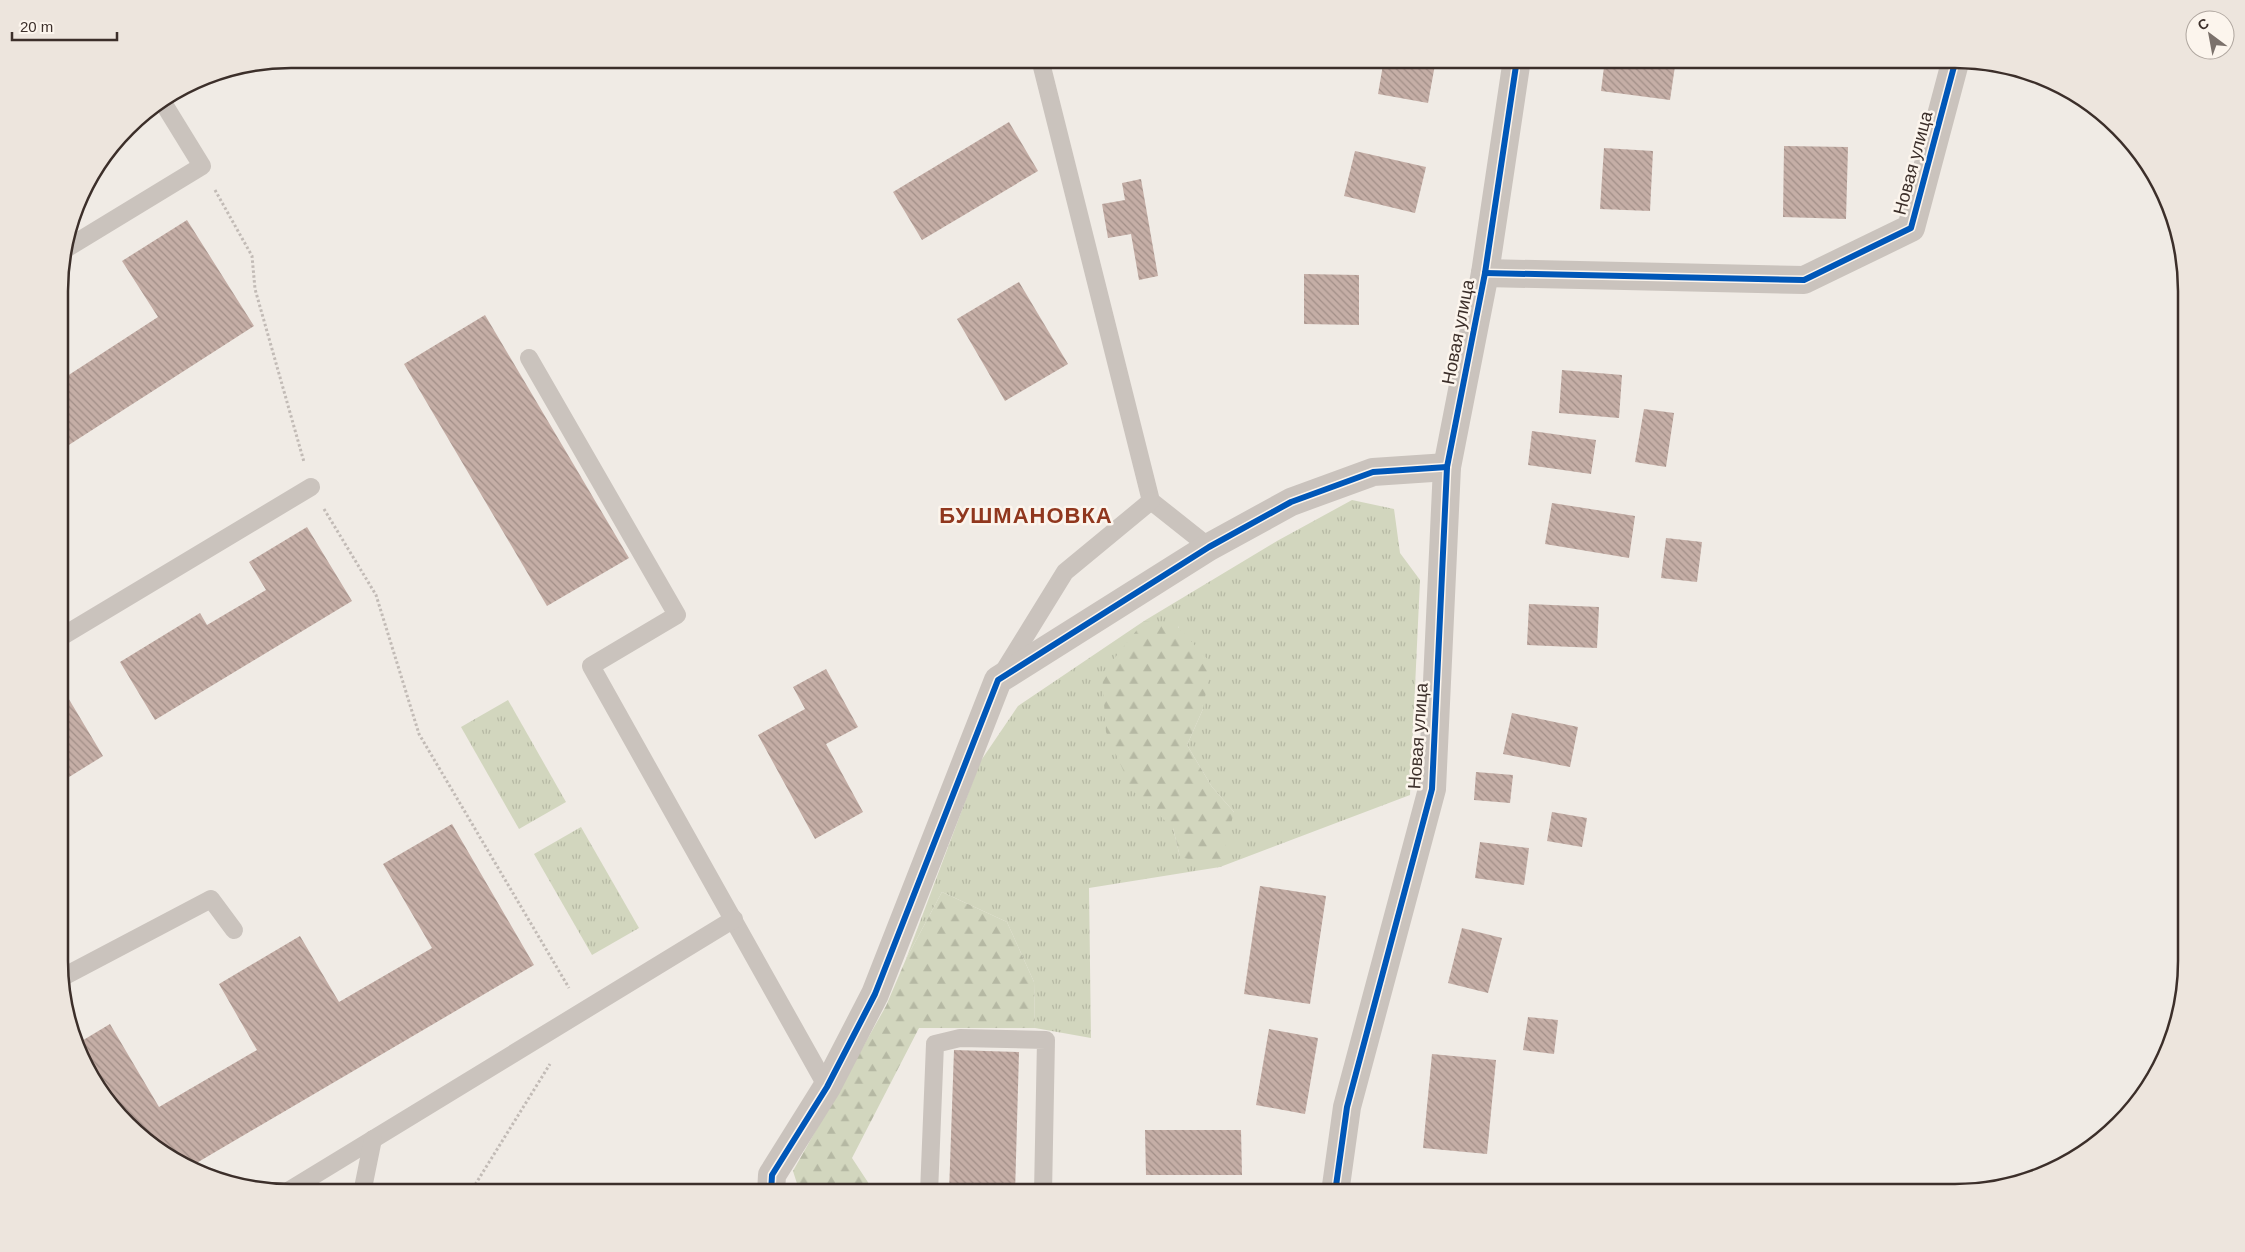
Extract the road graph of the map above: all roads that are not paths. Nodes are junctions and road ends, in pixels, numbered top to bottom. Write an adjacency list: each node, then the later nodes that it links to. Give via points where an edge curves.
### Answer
1 (1042, 68): 10 (lane)
2 (1516, 68): 6 (street, Новая улица)
3 (1954, 68): 6 (street, Новая улица, via 1911,228 1804,280)
4 (165, 106): 5 (lane, via 202,166)
5 (72, 245)
6 (1485, 273): 8 (street, Новая улица)
7 (529, 358): 14 (lane, via 677,616 591,666)
8 (1447, 468): 11 (street, via 1373,472 1291,502); 24 (street, Новая улица, via 1432,789 1347,1107)
9 (311, 487): 12 (lane)
10 (1151, 501): 11 (lane); 13 (lane, via 1065,572)
11 (1209, 547): 13 (street)
12 (68, 633)
13 (998, 680): 17 (street, via 875,994)
14 (734, 919): 17 (lane); 18 (lane)
15 (234, 930): 16 (lane, via 211,899)
16 (68, 974)
17 (827, 1087): 21 (street, via 772,1175)
18 (373, 1139): 19 (lane); 20 (lane)
19 (298, 1184)
20 (364, 1184)
21 (772, 1184)
22 (929, 1184): 23 (lane, via 935,1044 960,1038 1046,1040)
23 (1044, 1184)
24 (1336, 1184)

